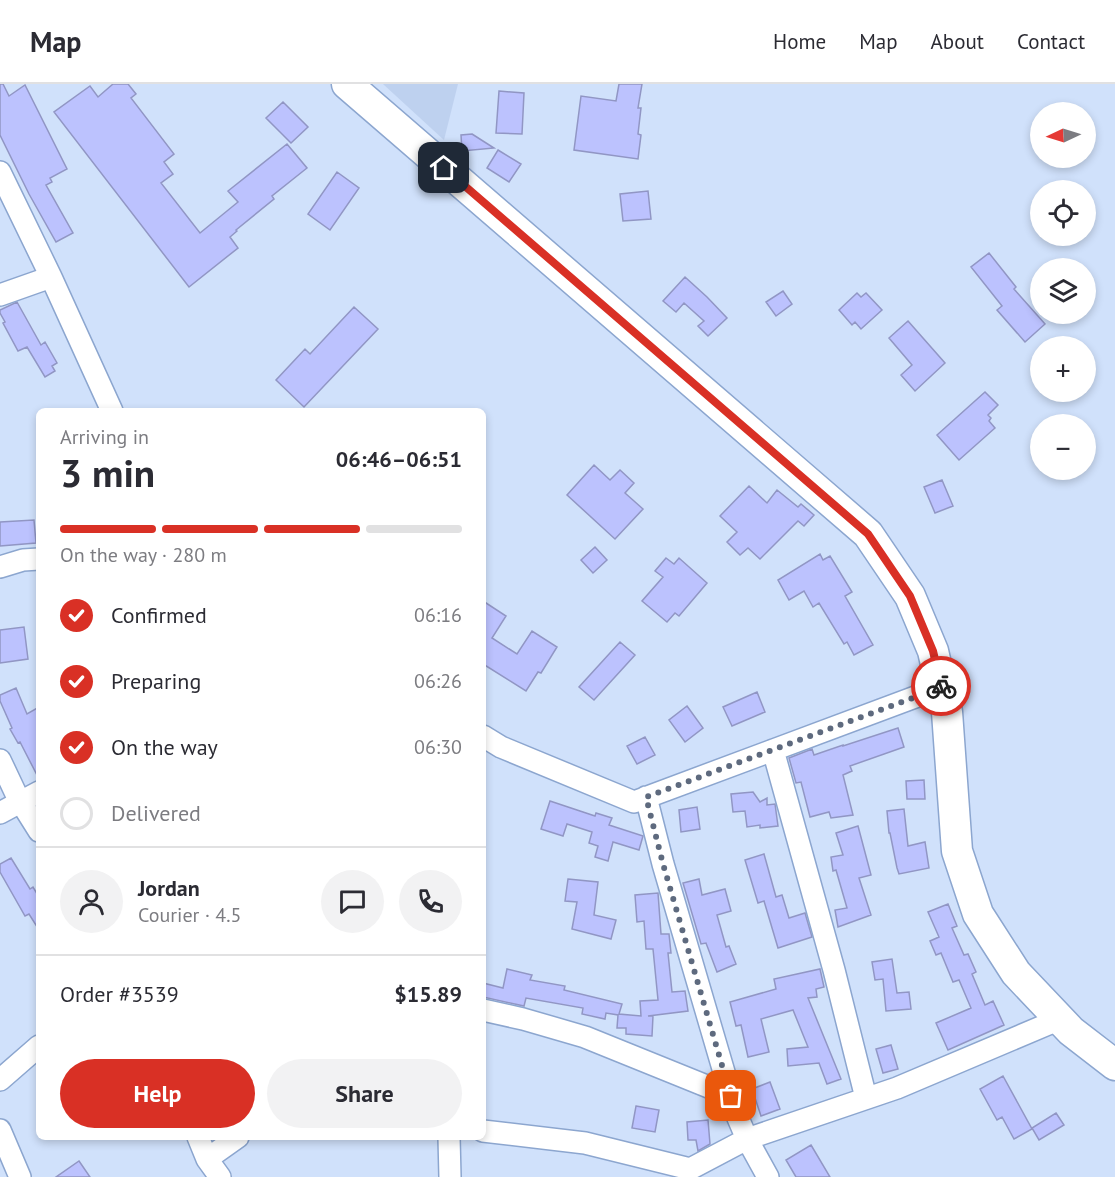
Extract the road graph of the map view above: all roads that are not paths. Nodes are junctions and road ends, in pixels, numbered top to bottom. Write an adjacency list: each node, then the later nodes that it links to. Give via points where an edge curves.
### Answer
1 (354, 87): 8 (highway, via 868,534 910,596 933,651)
2 (0, 172): 3 (street)
3 (51, 277): 4 (street); 5 (street)
4 (0, 295)
5 (111, 408)
6 (36, 559): 7 (street)
7 (0, 567)
8 (942, 687): 10 (street); 17 (highway, via 957,851 978,914 1016,973)
9 (486, 738): 13 (street, via 634,802)
10 (772, 750): 13 (street); 22 (street)
11 (0, 760): 12 (street)
12 (30, 797): 14 (street); 15 (street)
13 (646, 797): 21 (street)
14 (0, 813)
15 (36, 820)
16 (486, 1011): 21 (street, via 585,1037)
17 (1060, 1019): 19 (highway); 22 (street)
18 (36, 1049): 20 (street)
19 (1115, 1065)
20 (0, 1080)
21 (731, 1096): 25 (street)
22 (866, 1098): 25 (street)
23 (0, 1130): 31 (street)
24 (486, 1131): 30 (street, via 585,1143)
25 (747, 1138): 30 (street); 34 (street)
26 (199, 1140): 29 (street)
27 (234, 1140): 29 (street)
28 (449, 1140): 33 (street)
29 (207, 1159): 32 (street)
30 (689, 1173)
31 (20, 1177)
32 (220, 1177)
33 (450, 1177)
34 (768, 1177)

